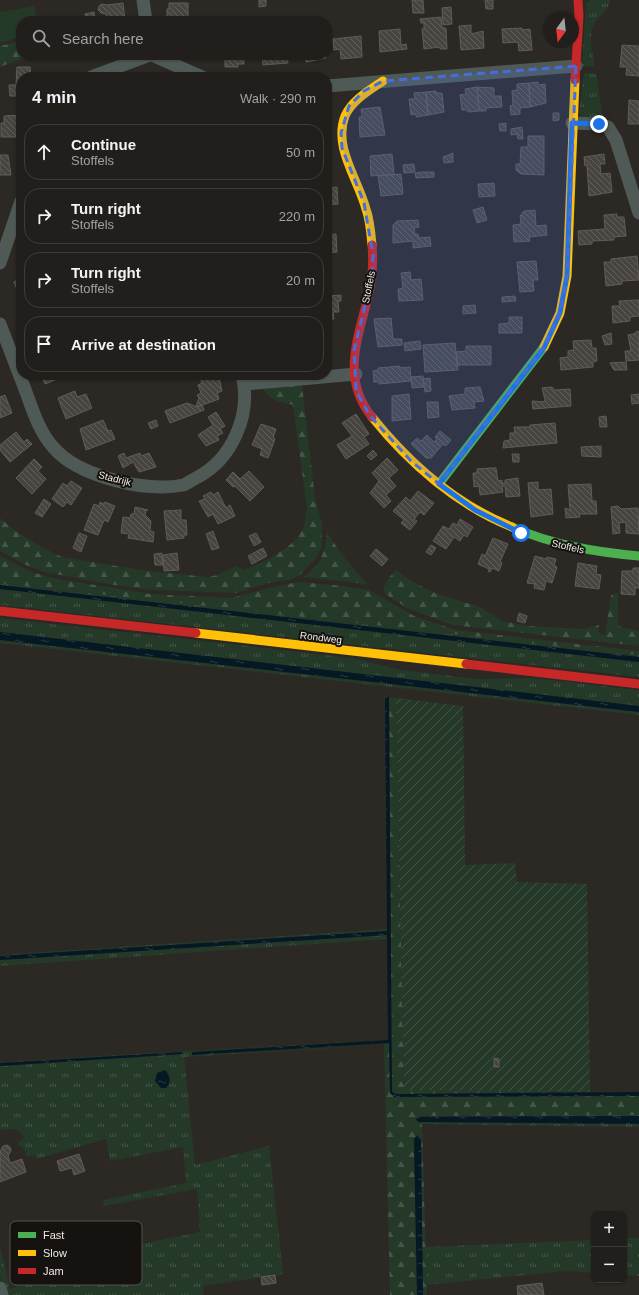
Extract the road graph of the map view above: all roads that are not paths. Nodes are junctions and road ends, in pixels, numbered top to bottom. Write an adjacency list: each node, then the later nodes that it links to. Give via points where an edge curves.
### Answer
1 (143, 0): 3 (street)
2 (578, 0): 6 (street)
3 (145, 16)
4 (137, 60): 7 (street)
5 (163, 60): 8 (street)
6 (576, 66): 9 (street, Stoffels); 11 (street)
7 (105, 72)
8 (190, 72)
9 (383, 81): 10 (street, Stoffels); 17 (street, Stoffels, via 364,91 348,106 341,133 342,148 371,228 373,255 371,281 354,350)
10 (332, 86)
11 (572, 123): 12 (street, via 608,126 616,140); 21 (street, via 567,276 560,313 544,348)
12 (639, 214)
13 (16, 216): 14 (street)
14 (0, 263)
15 (0, 324): 16 (street, Stadrijk)
16 (16, 365)
17 (356, 374): 18 (street); 21 (street, Stoffels, via 356,391 370,416 411,461)
18 (332, 375)
19 (22, 380): 20 (street, Stadrijk, via 39,425 53,447 77,466 126,483 161,487 183,485 214,468 227,452 238,432 243,408)
20 (244, 380)
21 (439, 484): 22 (street, Stoffels, via 475,510 521,533 578,550)
22 (639, 556)
23 (0, 611): 24 (street, Rondweg)
24 (639, 684)
25 (0, 1288): 26 (street)
26 (2, 1295)

